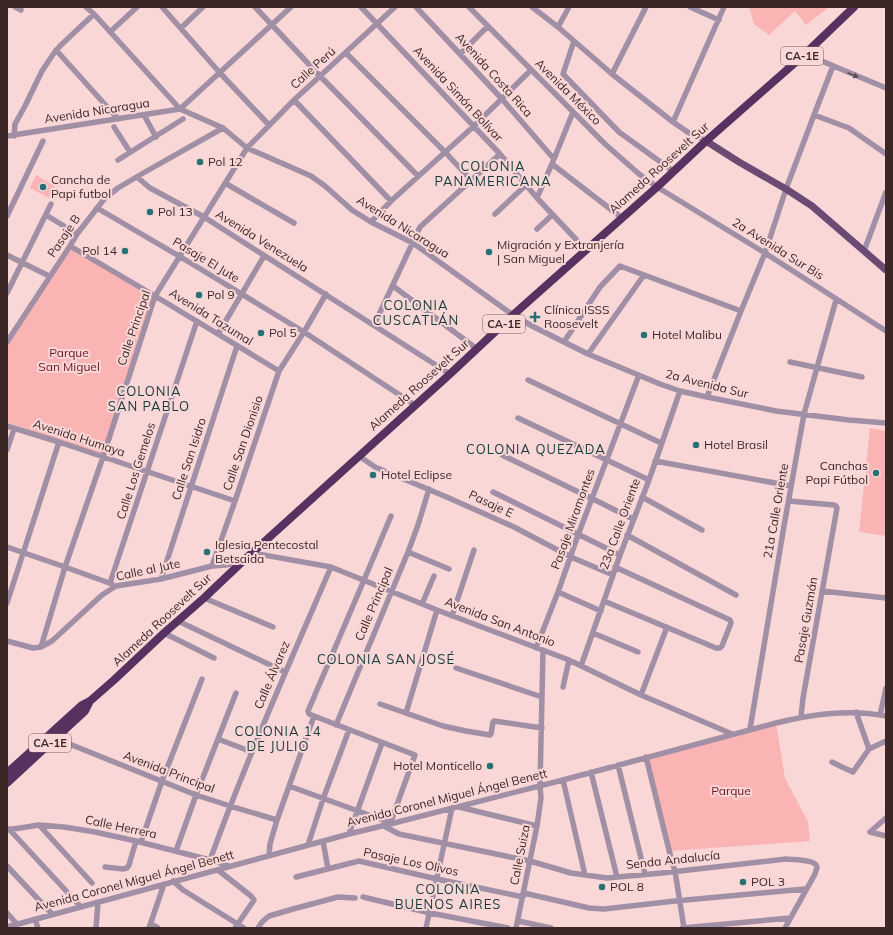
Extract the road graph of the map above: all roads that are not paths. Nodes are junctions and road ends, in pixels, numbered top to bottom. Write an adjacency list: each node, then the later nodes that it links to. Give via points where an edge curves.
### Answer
1 (15, 7): 18 (street)
2 (86, 7): 19 (street)
3 (137, 7): 26 (street)
4 (162, 7): 25 (street)
5 (203, 7): 25 (street)
6 (255, 7): 22 (street)
7 (291, 7): 22 (street)
8 (361, 7): 21 (street, Avenida Simón Bolívar)
9 (395, 7): 21 (street, Calle Perú)
10 (416, 7): 30 (street, Avenida Costa Rica)
11 (469, 7): 23 (street, Avenida México)
12 (532, 7): 24 (street)
13 (569, 7): 24 (street)
14 (646, 7): 35 (street)
15 (690, 7): 20 (street)
16 (724, 7): 20 (street)
17 (854, 7): 31 (highway, Alameda Roosevelt Sur / CA-1E)
18 (21, 10)
19 (94, 14): 26 (street); 28 (street)
20 (718, 20): 46 (street)
21 (377, 24): 29 (street, Calle Perú); 48 (street, Avenida Simón Bolívar)
22 (272, 25): 34 (street); 36 (street)
23 (488, 26): 30 (street); 33 (street, Avenida México)
24 (558, 27): 27 (street)
25 (181, 28): 34 (street)
26 (110, 32): 40 (street)
27 (574, 41): 35 (street); 63 (street, via 563,74 619,132)
28 (56, 50): 44 (street); 52 (street, via 42,71 15,124)
29 (346, 53): 36 (street, Calle Perú); 58 (street)
30 (460, 54): 38 (street, Avenida Costa Rica)
31 (804, 54): 32 (street); 55 (highway, Alameda Roosevelt Sur / CA-1E)
32 (833, 66): 37 (street, one-way to 37); 43 (street)
33 (531, 70): 38 (street); 41 (street, Avenida México)
34 (220, 73): 40 (street); 47 (street)
35 (612, 74): 46 (street)
36 (320, 76): 39 (street, Calle Perú); 64 (street)
37 (886, 88)
38 (502, 99): 48 (street); 62 (street, Avenida Costa Rica)
39 (294, 100): 47 (street, Calle Perú); 73 (street)
40 (180, 109): 42 (street, Avenida Nicaragua); 50 (street, Avenida Nicaragua)
41 (573, 112): 62 (street); 69 (street, Avenida México, via 604,144)
42 (144, 115): 44 (street, Avenida Nicaragua); 53 (street)
43 (814, 115): 60 (street, via 849,128); 70 (street)
44 (118, 119): 52 (street, Avenida Nicaragua)
45 (183, 119): 53 (street)
46 (673, 122): 55 (street)
47 (269, 125): 56 (street, Calle Perú)
48 (474, 126): 58 (street); 59 (street, Avenida Simón Bolívar)
49 (114, 128): 57 (street)
50 (223, 128): 56 (street, Avenida Nicaragua); 65 (street, Pasaje B)
51 (7, 136): 52 (street, Avenida Nicaragua)
52 (14, 136)
53 (156, 137): 57 (street)
54 (43, 141): 78 (street)
55 (706, 141): 63 (highway, Alameda Roosevelt Sur / CA-1E); 70 (main road)
56 (247, 148): 67 (street, Calle Principal); 82 (street, Avenida Nicaragua, via 311,176 352,210)
57 (130, 152): 61 (street)
58 (445, 152): 64 (street); 66 (street)
59 (500, 154): 66 (street); 68 (street, Avenida Simón Bolívar)
60 (886, 154)
61 (118, 160)
62 (553, 162): 72 (street); 81 (street, Avenida Costa Rica)
63 (673, 171): 69 (highway, Alameda Roosevelt Sur / CA-1E)
64 (418, 176): 73 (street)
65 (137, 177): 75 (street, Pasaje B, via 105,198); 80 (street, Avenida Venezuela, via 150,188)
66 (471, 180): 86 (street, via 420,228)
67 (225, 183): 80 (street, Calle Principal); 83 (street)
68 (526, 185): 72 (street, Avenida Simón Bolívar); 76 (street)
69 (657, 187): 81 (highway, Alameda Roosevelt Sur / CA-1E); 90 (street, 2a Avenida Sur Bis)
70 (786, 189): 89 (main road, via 812,206); 90 (street)
71 (886, 192): 89 (street)
72 (537, 198): 77 (street, Avenida Simón Bolívar)
73 (391, 201): 82 (street)
74 (51, 204): 79 (street)
75 (97, 208): 85 (street, Pasaje B); 92 (street, Pasaje El Jute)
76 (495, 214)
77 (552, 215): 84 (street); 88 (street, Avenida Simón Bolívar)
78 (7, 216)
79 (46, 216): 85 (street); 94 (street)
80 (204, 217): 92 (street, Calle Principal); 93 (street, Avenida Venezuela)
81 (622, 218): 88 (highway, Alameda Roosevelt Sur / CA-1E)
82 (371, 222): 86 (street, Avenida Nicaragua)
83 (294, 223)
84 (537, 229)
85 (77, 234): 87 (street, Pasaje B)
86 (413, 243): 98 (street); 105 (street, Avenida Nicaragua)
87 (70, 246): 97 (street, Pasaje B); 102 (street, Avenida Tazumal)
88 (586, 250): 105 (highway, Alameda Roosevelt Sur / CA-1E)
89 (864, 251): 95 (main road)
90 (765, 253): 103 (street, 2a Avenida Sur Bis); 104 (street)
91 (7, 255): 94 (street)
92 (179, 256): 100 (street, Pasaje El Jute); 102 (street, Calle Principal)
93 (264, 256): 100 (street); 101 (street, Avenida Venezuela)
94 (22, 263): 97 (street); 99 (street)
95 (886, 270)
96 (644, 275): 104 (street); 112 (street, via 620,266 600,287); 115 (street)
97 (50, 276): 111 (street, Pasaje B)
98 (393, 286): 107 (street); 114 (street)
99 (7, 293)
100 (242, 294): 109 (street, Pasaje El Jute); 110 (street)
101 (326, 294): 107 (street, Avenida Venezuela); 109 (street, Calle San Dionisio)
102 (155, 296): 106 (street, Avenida Tazumal); 137 (street, Calle Principal)
103 (836, 300): 108 (street, 2a Avenida Sur Bis); 117 (street, 21a Calle Oriente)
104 (741, 311): 124 (street)
105 (513, 315): 112 (street, 2a Avenida Sur); 114 (highway, Alameda Roosevelt Sur / CA-1E)
106 (197, 321): 110 (street, Avenida Tazumal); 140 (street, Calle Los Gemelos)
107 (374, 325): 119 (street)
108 (886, 331)
109 (304, 332): 118 (street, Calle San Dionisio); 125 (street, Pasaje El Jute)
110 (218, 334): 113 (street, Avenida Tazumal)
111 (7, 342)
112 (564, 342): 115 (street, 2a Avenida Sur)
113 (237, 346): 118 (street, Avenida Tazumal); 142 (street, Calle San Isidro)
114 (477, 349): 119 (highway, Alameda Roosevelt Sur / CA-1E)
115 (588, 354): 120 (street, 2a Avenida Sur)
116 (790, 362): 117 (street)
117 (817, 368): 121 (street); 126 (street, 21a Calle Oriente)
118 (278, 371): 148 (street, Calle San Dionisio)
119 (450, 374): 125 (highway, Alameda Roosevelt Sur / CA-1E)
120 (640, 375): 123 (street, 2a Avenida Sur); 129 (street, Pasaje Miramontes)
121 (862, 377)
122 (528, 380): 129 (street)
123 (680, 391): 124 (street, 2a Avenida Sur); 133 (street, 23a Calle Oriente)
124 (707, 397): 126 (street, 2a Avenida Sur)
125 (415, 405): 135 (highway, Alameda Roosevelt Sur / CA-1E)
126 (804, 414): 128 (street, 2a Avenida Sur); 143 (street, 21a Calle Oriente)
127 (518, 418): 138 (street)
128 (886, 423)
129 (621, 424): 133 (street); 138 (street, Pasaje Miramontes)
130 (7, 426): 131 (street, Avenida Humaya)
131 (14, 429): 132 (street, Avenida Humaya); 134 (street)
132 (59, 442): 137 (street, Avenida Humaya); 157 (street)
133 (661, 443): 139 (street, 23a Calle Oriente)
134 (7, 450)
135 (359, 456): 144 (street, Pasaje E, via 375,467); 159 (highway, Alameda Roosevelt Sur / CA-1E)
136 (502, 456): 147 (street)
137 (103, 457): 140 (street, Avenida Humaya); 163 (street, Calle Principal)
138 (607, 460): 141 (street); 147 (street, Pasaje Miramontes)
139 (655, 461): 141 (street, 23a Calle Oriente); 143 (street)
140 (147, 472): 142 (street, Avenida Humaya); 172 (street, Calle Los Gemelos)
141 (649, 480): 146 (street, 23a Calle Oriente)
142 (191, 486): 148 (street, Avenida Humaya); 170 (street, Calle San Isidro)
143 (791, 486): 149 (street, 21a Calle Oriente)
144 (429, 489): 158 (street, Calle Principal); 161 (street, Pasaje E, via 514,527)
145 (493, 492): 153 (street)
146 (642, 497): 151 (street, 23a Calle Oriente); 152 (street)
147 (592, 498): 151 (street); 153 (street, Pasaje Miramontes)
148 (235, 501): 164 (street, Calle San Dionisio)
149 (789, 501): 174 (street, Pasaje Guzmán, via 834,505 837,508); 216 (street, 21a Calle Oriente)
150 (391, 516): 171 (street)
151 (633, 519): 154 (street, 23a Calle Oriente)
152 (702, 530)
153 (578, 535): 160 (street); 161 (street, Pasaje Miramontes)
154 (627, 535): 160 (street, 23a Calle Oriente); 177 (street)
155 (7, 547): 157 (street)
156 (474, 550): 185 (street)
157 (23, 552): 163 (street); 181 (street)
158 (408, 552): 167 (street); 175 (street, Calle Principal)
159 (252, 553): 162 (highway, Alameda Roosevelt Sur / CA-1E); 165 (street, Avenida San Antonio)
160 (620, 555): 166 (street, 23a Calle Oriente)
161 (571, 557): 168 (street, Pasaje E); 176 (street, Pasaje Miramontes)
162 (243, 561): 164 (street, Calle al Jute); 178 (highway, Alameda Roosevelt Sur / CA-1E)
163 (65, 566): 172 (street); 192 (street, Calle Principal)
164 (212, 566): 170 (street, Calle al Jute)
165 (331, 567): 171 (street, Avenida San Antonio); 200 (street, Calle Álvarez)
166 (615, 567): 168 (street, 23a Calle Oriente); 188 (street, via 732,623 720,648)
167 (449, 569)
168 (613, 575): 180 (street, 23a Calle Oriente)
169 (434, 576): 182 (street)
170 (161, 579): 173 (street, Calle al Jute)
171 (364, 580): 175 (street, Avenida San Antonio); 211 (street, via 308,711)
172 (110, 582): 173 (street)
173 (116, 586): 192 (street, Calle al Jute, via 102,595 52,641)
174 (822, 591): 179 (street); 213 (street, Pasaje Guzmán)
175 (391, 592): 182 (street, Avenida San Antonio); 214 (street, Calle Principal)
176 (558, 592): 184 (street); 193 (street, Pasaje Miramontes)
177 (736, 595)
178 (204, 598): 186 (highway, Alameda Roosevelt Sur / CA-1E); 187 (street)
179 (886, 598)
180 (604, 600): 184 (street, 23a Calle Oriente); 188 (street)
181 (7, 603)
182 (422, 604): 183 (street, Avenida San Antonio)
183 (438, 610): 185 (street, Avenida San Antonio); 210 (street)
184 (601, 611): 190 (street, 23a Calle Oriente)
185 (452, 616): 193 (street, Avenida San Antonio)
186 (178, 621): 189 (highway, Alameda Roosevelt Sur / CA-1E); 200 (street)
187 (273, 627)
188 (667, 627): 205 (street)
189 (164, 633): 196 (street); 207 (highway, Alameda Roosevelt Sur / CA-1E)
190 (593, 633): 195 (street); 198 (street, 23a Calle Oriente)
191 (7, 641): 192 (street, via 33,648)
192 (41, 647)
193 (536, 648): 194 (street, Avenida San Antonio)
194 (543, 651): 197 (street, Avenida San Antonio); 206 (street, Calle Suiza)
195 (638, 652)
196 (214, 658)
197 (569, 660): 198 (street, Avenida San Antonio); 202 (street)
198 (581, 666): 205 (street, Avenida San Antonio)
199 (456, 668): 206 (street)
200 (286, 672): 224 (street, Calle Álvarez)
201 (202, 679): 231 (street)
202 (563, 687)
203 (886, 688): 212 (street)
204 (236, 693): 220 (street)
205 (641, 695): 218 (street, Avenida San Antonio)
206 (542, 697): 215 (street, Calle Suiza)
207 (90, 701): 219 (highway, CA-1E, via 85,711); 229 (highway, CA-1E, via 82,705)
208 (380, 704): 210 (street)
209 (856, 712): 212 (street, Avenida Coronel Miguel Ángel Benett); 213 (street, Avenida Coronel Miguel Ángel Benett); 223 (street)
210 (406, 713): 215 (street, via 454,729 490,735 494,721)
211 (312, 715): 214 (street); 234 (street)
212 (883, 715)
213 (801, 717): 216 (street, Avenida Coronel Miguel Ángel Benett)
214 (336, 725): 217 (street)
215 (542, 728): 233 (street, Calle Suiza)
216 (750, 729): 218 (street, Avenida Coronel Miguel Ángel Benett)
217 (348, 730): 222 (street); 236 (street)
218 (732, 734): 225 (street, Avenida Coronel Miguel Ángel Benett)
219 (56, 737): 231 (street, Avenida Principal, via 67,744); 232 (highway, CA-1E)
220 (218, 739): 224 (street); 235 (street)
221 (886, 741): 223 (street)
222 (382, 743): 240 (street); 243 (street, via 415,756)
223 (869, 749): 226 (street, via 853,772)
224 (252, 752): 237 (street, Calle Álvarez)
225 (646, 757): 227 (street, Avenida Coronel Miguel Ángel Benett); 262 (street)
226 (832, 762)
227 (618, 765): 228 (street, Avenida Coronel Miguel Ángel Benett); 263 (street)
228 (591, 772): 230 (street, Avenida Coronel Miguel Ángel Benett); 266 (street)
229 (7, 773)
230 (563, 780): 233 (street, Avenida Coronel Miguel Ángel Benett); 264 (street)
231 (162, 781): 235 (street, Avenida Principal); 250 (street)
232 (7, 782)
233 (540, 785): 238 (street, Avenida Coronel Miguel Ángel Benett); 245 (street, Calle Suiza)
234 (289, 786): 236 (street, Senda Andalucía); 242 (street)
235 (196, 795): 237 (street, Avenida Principal); 253 (street)
236 (323, 799): 240 (street, Senda Andalucía); 252 (street)
237 (230, 806): 242 (street, Avenida Principal); 255 (street, Calle Álvarez)
238 (459, 806): 239 (street, Avenida Coronel Miguel Ángel Benett); 245 (street)
239 (452, 808): 243 (street, Avenida Coronel Miguel Ángel Benett); 251 (street)
240 (357, 811): 243 (street, Senda Andalucía); 247 (street)
241 (886, 818): 248 (street, via 870,832)
242 (277, 820): 254 (street)
243 (388, 824): 247 (street, Avenida Coronel Miguel Ángel Benett); 251 (street, Senda Andalucía, via 398,834)
244 (39, 825): 246 (street, Calle Herrera); 250 (street, Calle Herrera, via 95,832); 269 (street)
245 (537, 826): 256 (street, Calle Suiza)
246 (8, 829): 277 (street)
247 (349, 834): 249 (street, Avenida Coronel Miguel Ángel Benett)
248 (886, 836)
249 (323, 841): 252 (street, Avenida Coronel Miguel Ángel Benett); 260 (street)
250 (138, 842): 253 (street, Calle Herrera); 259 (street, via 127,868)
251 (445, 843): 256 (street, Senda Andalucía); 267 (street)
252 (308, 845): 254 (street, Avenida Coronel Miguel Ángel Benett)
253 (176, 851): 255 (street, Calle Herrera)
254 (269, 856): 258 (street, Avenida Coronel Miguel Ángel Benett)
255 (210, 860): 258 (street, Calle Herrera)
256 (530, 862): 264 (street, Senda Andalucía); 272 (street, Calle Suiza)
257 (7, 866): 280 (street)
258 (229, 866): 261 (street, Avenida Coronel Miguel Ángel Benett)
259 (104, 867)
260 (328, 869): 265 (street, Pasaje Los Olivos); 267 (street, Pasaje Los Olivos, via 359,861)
261 (218, 870): 268 (street, Avenida Coronel Miguel Ángel Benett); 286 (street, via 254,900)
262 (676, 871): 263 (street, Senda Andalucía); 271 (street, Senda Andalucía, via 799,860 816,865 817,868); 275 (street)
263 (645, 874): 266 (street, Senda Andalucía)
264 (585, 875): 266 (street, Senda Andalucía)
265 (296, 877)
266 (617, 877)
267 (437, 879): 272 (street, Pasaje Los Olivos); 279 (street)
268 (173, 881): 270 (street, Avenida Coronel Miguel Ángel Benett); 286 (street)
269 (92, 883)
270 (164, 884): 276 (street, Avenida Coronel Miguel Ángel Benett); 285 (street)
271 (805, 889): 275 (street, Pasaje Los Olivos); 281 (street)
272 (523, 895): 275 (street, Pasaje Los Olivos, via 604,909); 283 (street, Calle Suiza)
273 (363, 897): 279 (street)
274 (355, 898): 292 (street, via 338,896 269,916)
275 (680, 901): 297 (street)
276 (98, 902): 277 (street, Avenida Coronel Miguel Ángel Benett); 289 (street)
277 (81, 907): 280 (street, Avenida Coronel Miguel Ángel Benett)
278 (7, 912): 284 (street)
279 (430, 913): 293 (street); 294 (street)
280 (52, 914): 282 (street, Avenida Coronel Miguel Ángel Benett)
281 (790, 918): 297 (street); 298 (street)
282 (34, 919): 284 (street, Avenida Coronel Miguel Ángel Benett); 288 (street)
283 (518, 921): 295 (street, Calle Suiza); 296 (street)
284 (17, 924): 287 (street, Avenida Coronel Miguel Ángel Benett)
285 (150, 926): 290 (street)
286 (236, 926): 291 (street)
287 (7, 927)
288 (38, 928)
289 (96, 928)
290 (158, 928)
291 (244, 928)
292 (258, 928)
293 (426, 928)
294 (508, 928)
295 (516, 928)
296 (551, 928)
297 (683, 928)
298 (785, 928)

